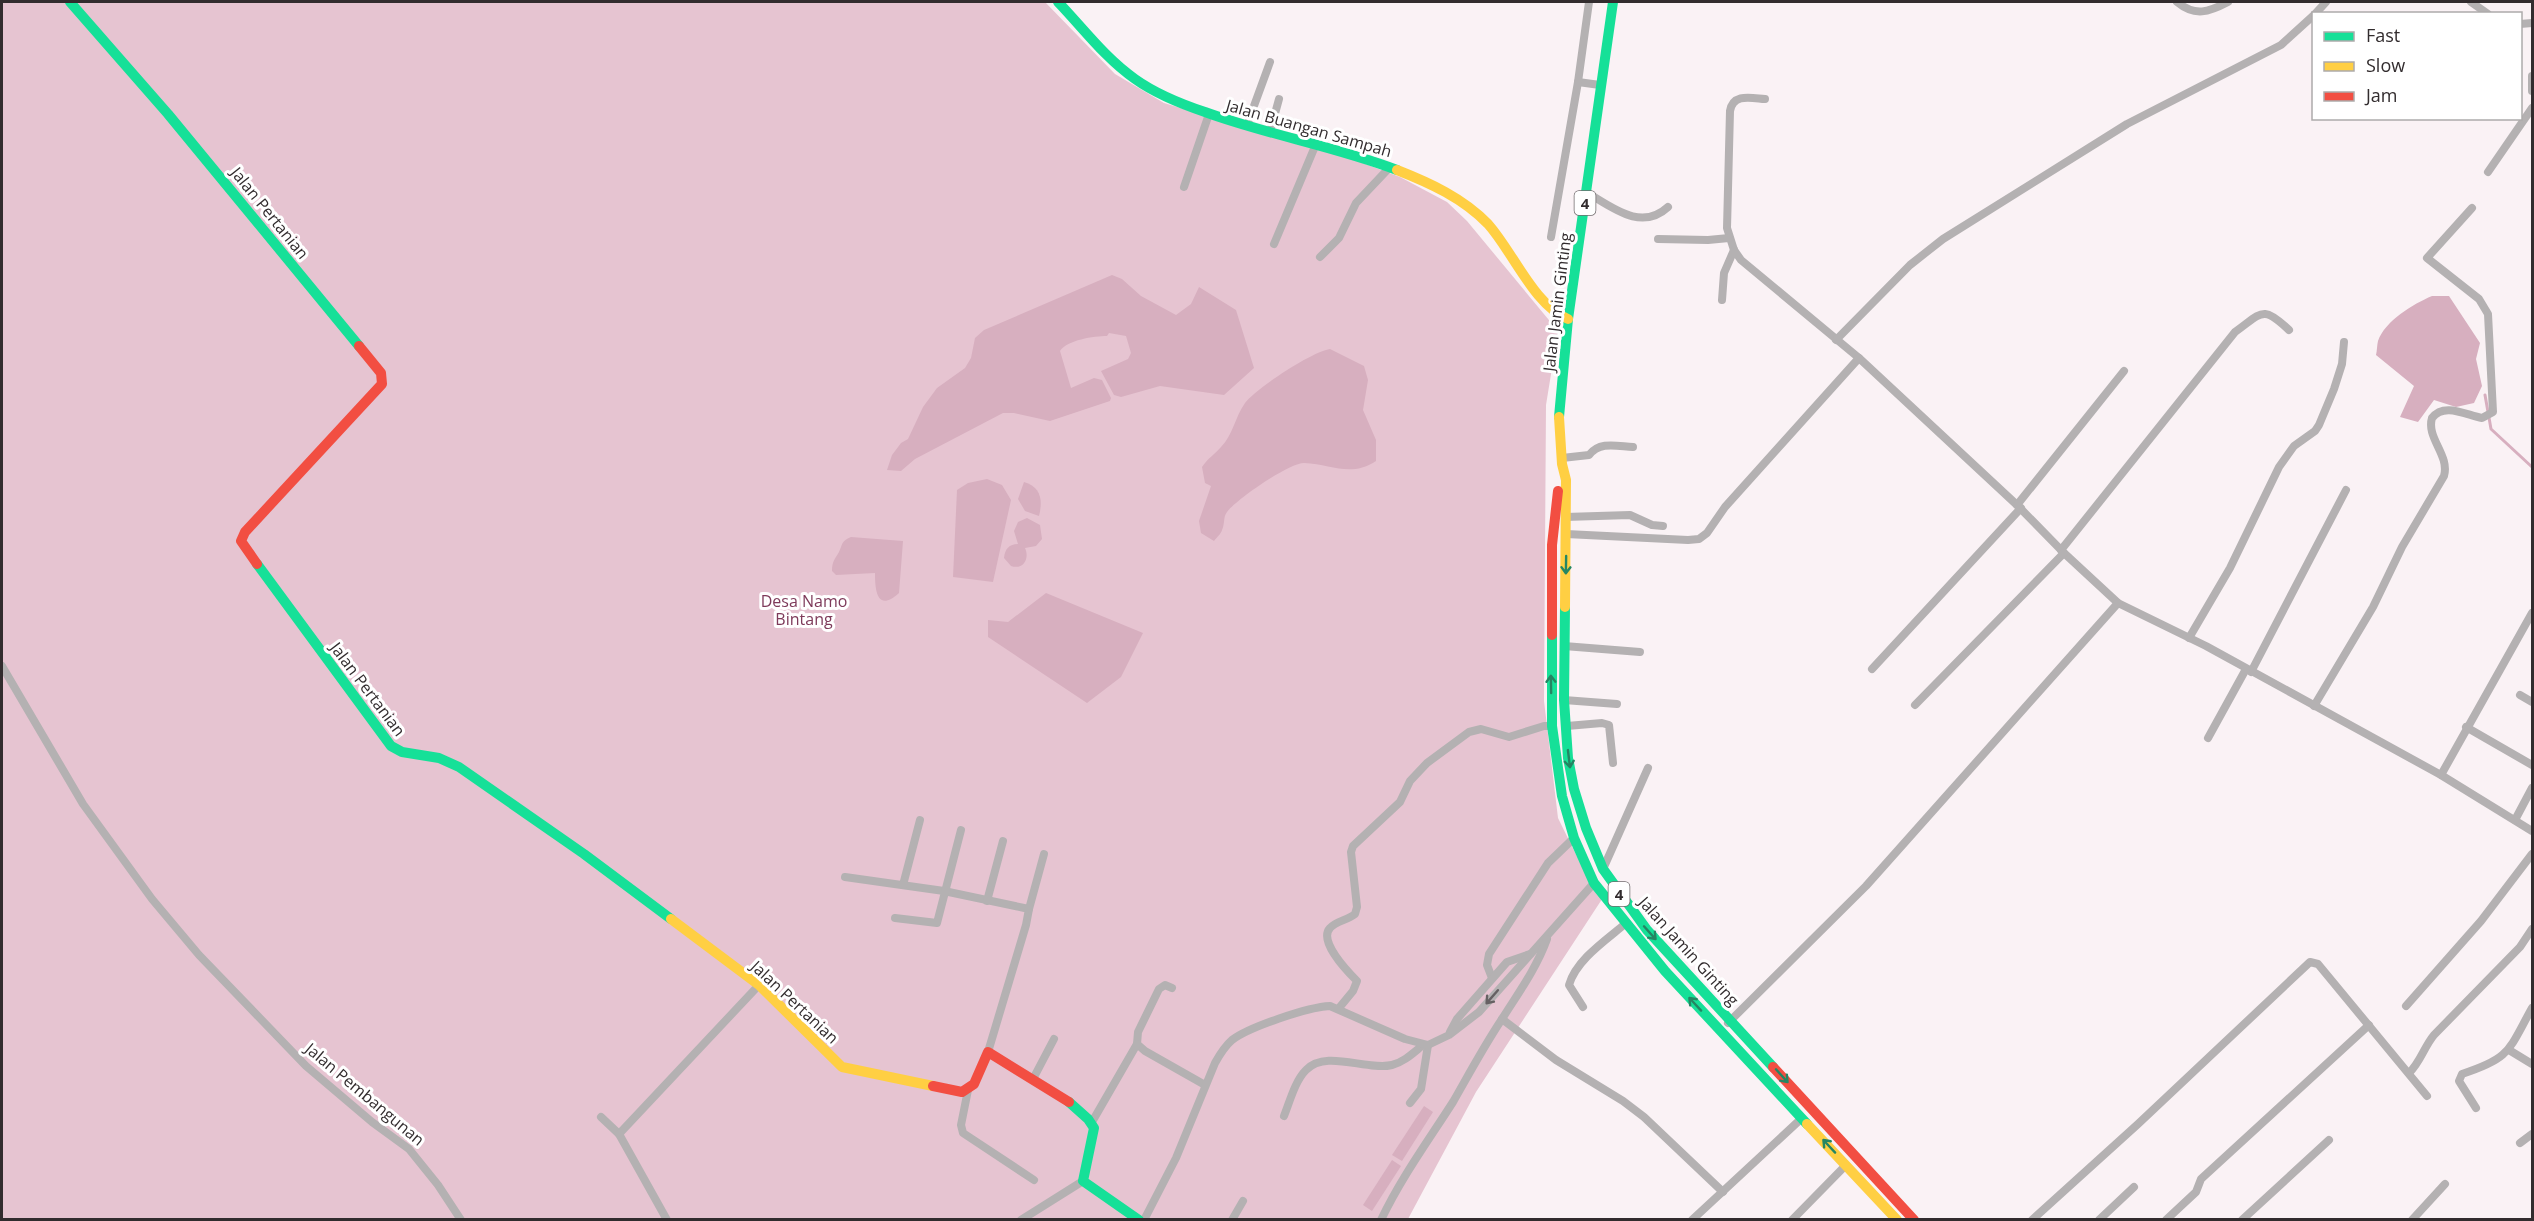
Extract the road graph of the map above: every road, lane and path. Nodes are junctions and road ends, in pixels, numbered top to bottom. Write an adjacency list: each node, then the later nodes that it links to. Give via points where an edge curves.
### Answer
1 (70, 2): 93 (main road, Jalan Pertanian, via 168,114 381,373 379,389 244,532 242,545 394,749 439,758 459,767 584,854)
2 (1058, 2): 18 (main road, Jalan Buangan Sampah, via 1115,65 1149,89)
3 (1589, 2): 12 (street)
4 (1613, 2): 13 (main road, Jalan Jamin Ginting / 4)
5 (2177, 2): 6 (street, via 2204,12)
6 (2228, 2)
7 (2471, 2): 8 (street)
8 (2485, 12)
9 (2312, 16): 37 (street, via 2281,45 2127,124 1943,239 1910,265)
10 (1270, 62): 19 (street)
11 (2532, 75): 14 (street)
12 (1578, 82): 13 (street); 28 (street)
13 (1600, 85): 25 (main road, Jalan Jamin Ginting / 4)
14 (2532, 91)
15 (1279, 99): 20 (street)
16 (1765, 99): 29 (street, via 1737,98 1730,106)
17 (2532, 108): 23 (street)
18 (1209, 114): 19 (main road, Jalan Buangan Sampah); 24 (street)
19 (1247, 125): 20 (main road, Jalan Buangan Sampah)
20 (1270, 132): 21 (main road, Jalan Buangan Sampah)
21 (1316, 144): 22 (main road, Jalan Buangan Sampah); 31 (street)
22 (1390, 167): 33 (street, via 1356,203 1339,238); 35 (main road, Jalan Buangan Sampah, via 1456,197 1480,216 1550,309)
23 (2488, 172)
24 (1184, 187)
25 (1586, 192): 26 (street, via 1641,218 1659,215); 35 (main road, Jalan Jamin Ginting / 4)
26 (1668, 207)
27 (2472, 208): 62 (street, via 2427,258 2479,299 2486,310 2493,411 2487,417 2449,410 2432,418 2431,428 2446,465 2444,476)
28 (1551, 237)
29 (1729, 238): 30 (street); 32 (street)
30 (1658, 239)
31 (1274, 244)
32 (1734, 250): 34 (street, via 1724,273); 37 (street)
33 (1320, 257)
34 (1722, 300)
35 (1568, 318): 42 (main road, Jalan Jamin Ginting / 4, via 1559,417)
36 (2289, 330): 48 (street, via 2268,313 2260,314 2235,332)
37 (1836, 340): 39 (street)
38 (2344, 342): 51 (street, via 2337,381 2319,424 2294,446 2279,467 2230,568)
39 (1859, 358): 44 (street); 47 (street, via 1703,536 1688,540)
40 (2124, 371): 44 (street)
41 (1633, 447): 42 (street, via 1601,445 1588,455)
42 (1562, 461): 45 (main road, Jalan Jamin Ginting / 4)
43 (2346, 490): 56 (street)
44 (2019, 506): 48 (street); 55 (street)
45 (1561, 517): 46 (street, via 1630,515); 47 (main road, Jalan Jamin Ginting / 4); 63 (main road, Jalan Jamin Ginting / 4, one-way to 45, via 1552,545)
46 (1663, 526)
47 (1566, 534): 52 (main road, Jalan Jamin Ginting / 4, one-way to 52)
48 (2063, 552): 49 (street); 61 (street)
49 (2118, 603): 51 (street); 100 (street, via 1866,886)
50 (2532, 613): 65 (street)
51 (2189, 638): 56 (street)
52 (1564, 646): 53 (street); 58 (main road, Jalan Jamin Ginting / 4)
53 (1640, 652)
54 (2, 666): 133 (street, Jalan Pembangunan, via 83,804 194,949 331,1089 409,1149)
55 (1872, 669)
56 (2249, 671): 62 (street); 66 (street)
57 (2520, 695): 59 (street)
58 (1564, 700): 60 (street); 64 (main road, Jalan Jamin Ginting / 4)
59 (2532, 702)
60 (1617, 704)
61 (1915, 705)
62 (2314, 706): 70 (street)
63 (1552, 726): 76 (main road, Jalan Jamin Ginting / 4, via 1562,796); 97 (street, via 1509,737 1481,729 1469,732 1427,763 1410,781 1400,802 1356,841 1351,852 1355,914 1331,927 1327,935 1342,967 1357,981)
64 (1567, 726): 67 (street, via 1609,726); 80 (main road, Jalan Jamin Ginting / 4, one-way to 80, via 1568,758 1579,808)
65 (2466, 727): 68 (street); 70 (street)
66 (2208, 738)
67 (1613, 763)
68 (2532, 765)
69 (1648, 768): 80 (street)
70 (2440, 775): 73 (street)
71 (2532, 788): 73 (street)
72 (920, 820): 83 (street)
73 (2515, 820): 75 (street)
74 (961, 830): 84 (street)
75 (2532, 831)
76 (1574, 838): 82 (main road, Jalan Jamin Ginting / 4); 92 (street, via 1548,863 1490,954 1487,965)
77 (1003, 842): 85 (street)
78 (1044, 854): 86 (street)
79 (2532, 854): 95 (street, via 2481,921)
80 (1603, 869): 100 (main road, Jalan Jamin Ginting / 4, one-way to 100, via 1647,930)
81 (845, 877): 83 (street)
82 (1594, 883): 88 (main road, Jalan Jamin Ginting / 4); 90 (street)
83 (903, 885): 84 (street)
84 (944, 891): 85 (street); 87 (street, via 936,924)
85 (987, 901): 86 (street)
86 (1029, 909): 108 (street)
87 (895, 918)
88 (1625, 924): 96 (street, via 1572,976 1569,985); 102 (main road, Jalan Jamin Ginting / 4, one-way to 88)
89 (2532, 929): 110 (street, via 2434,1035)
90 (1548, 936): 91 (street); 99 (street, via 1535,969)
91 (1530, 954): 92 (street, via 1507,962); 103 (street, one-way to 103, via 1479,1012)
92 (1492, 978): 103 (street, via 1457,1019)
93 (759, 986): 113 (main road, Jalan Pertanian, via 842,1067 949,1091); 121 (street)
94 (1172, 988): 105 (street, via 1165,985 1159,989 1138,1032)
95 (2406, 1006)
96 (1583, 1007)
97 (1339, 1008): 106 (street); 112 (street, via 1322,1007 1255,1028 1233,1040 1218,1056)
98 (2532, 1008): 107 (street)
99 (1502, 1019): 130 (street, via 1556,1060 1644,1117); 138 (street)
100 (1732, 1020): 102 (street); 142 (main road, Jalan Jamin Ginting / 4, one-way to 142)
101 (2369, 1025): 110 (street); 143 (street, via 2318,964 2307,963); 145 (street, via 2202,1179 2196,1192)
102 (1719, 1029): 119 (main road, Jalan Jamin Ginting / 4)
103 (1449, 1035): 106 (street)
104 (1054, 1039): 111 (street)
105 (1137, 1044): 112 (street); 120 (street)
106 (1426, 1045): 115 (street, via 1421,1089); 117 (street, via 1391,1065 1371,1067 1328,1060 1313,1064 1299,1080)
107 (2509, 1050): 109 (street); 116 (street, via 2491,1065 2462,1074 2459,1081)
108 (988, 1052): 111 (main road); 113 (main road)
109 (2532, 1064)
110 (2409, 1073): 114 (street)
111 (1033, 1079): 120 (main road)
112 (1205, 1085): 136 (street, via 1176,1158)
113 (968, 1090): 126 (street, via 963,1132)
114 (2427, 1096)
115 (1410, 1103)
116 (2476, 1108)
117 (1284, 1116)
118 (600, 1117): 121 (street)
119 (1802, 1118): 125 (main road, Jalan Jamin Ginting / 4, one-way to 119); 130 (street)
120 (1092, 1122): 127 (main road, via 1094,1135)
121 (619, 1134): 132 (street)
122 (2532, 1134): 124 (street)
123 (2329, 1140): 146 (street)
124 (2520, 1143)
125 (1846, 1165): 140 (street); 141 (main road, Jalan Jamin Ginting / 4)
126 (1034, 1180)
127 (1083, 1181): 134 (street); 135 (main road)
128 (2445, 1184): 147 (street)
129 (2134, 1188): 144 (street)
130 (1723, 1192): 139 (street)
131 (1243, 1201): 137 (street)
132 (666, 1217)
133 (461, 1220)
134 (1021, 1220)
135 (1139, 1220)
136 (1144, 1220)
137 (1232, 1220)
138 (1381, 1220)
139 (1692, 1220)
140 (1792, 1220)
141 (1898, 1220)
142 (1914, 1220)
143 (2032, 1220)
144 (2099, 1220)
145 (2166, 1220)
146 (2242, 1220)
147 (2412, 1220)

